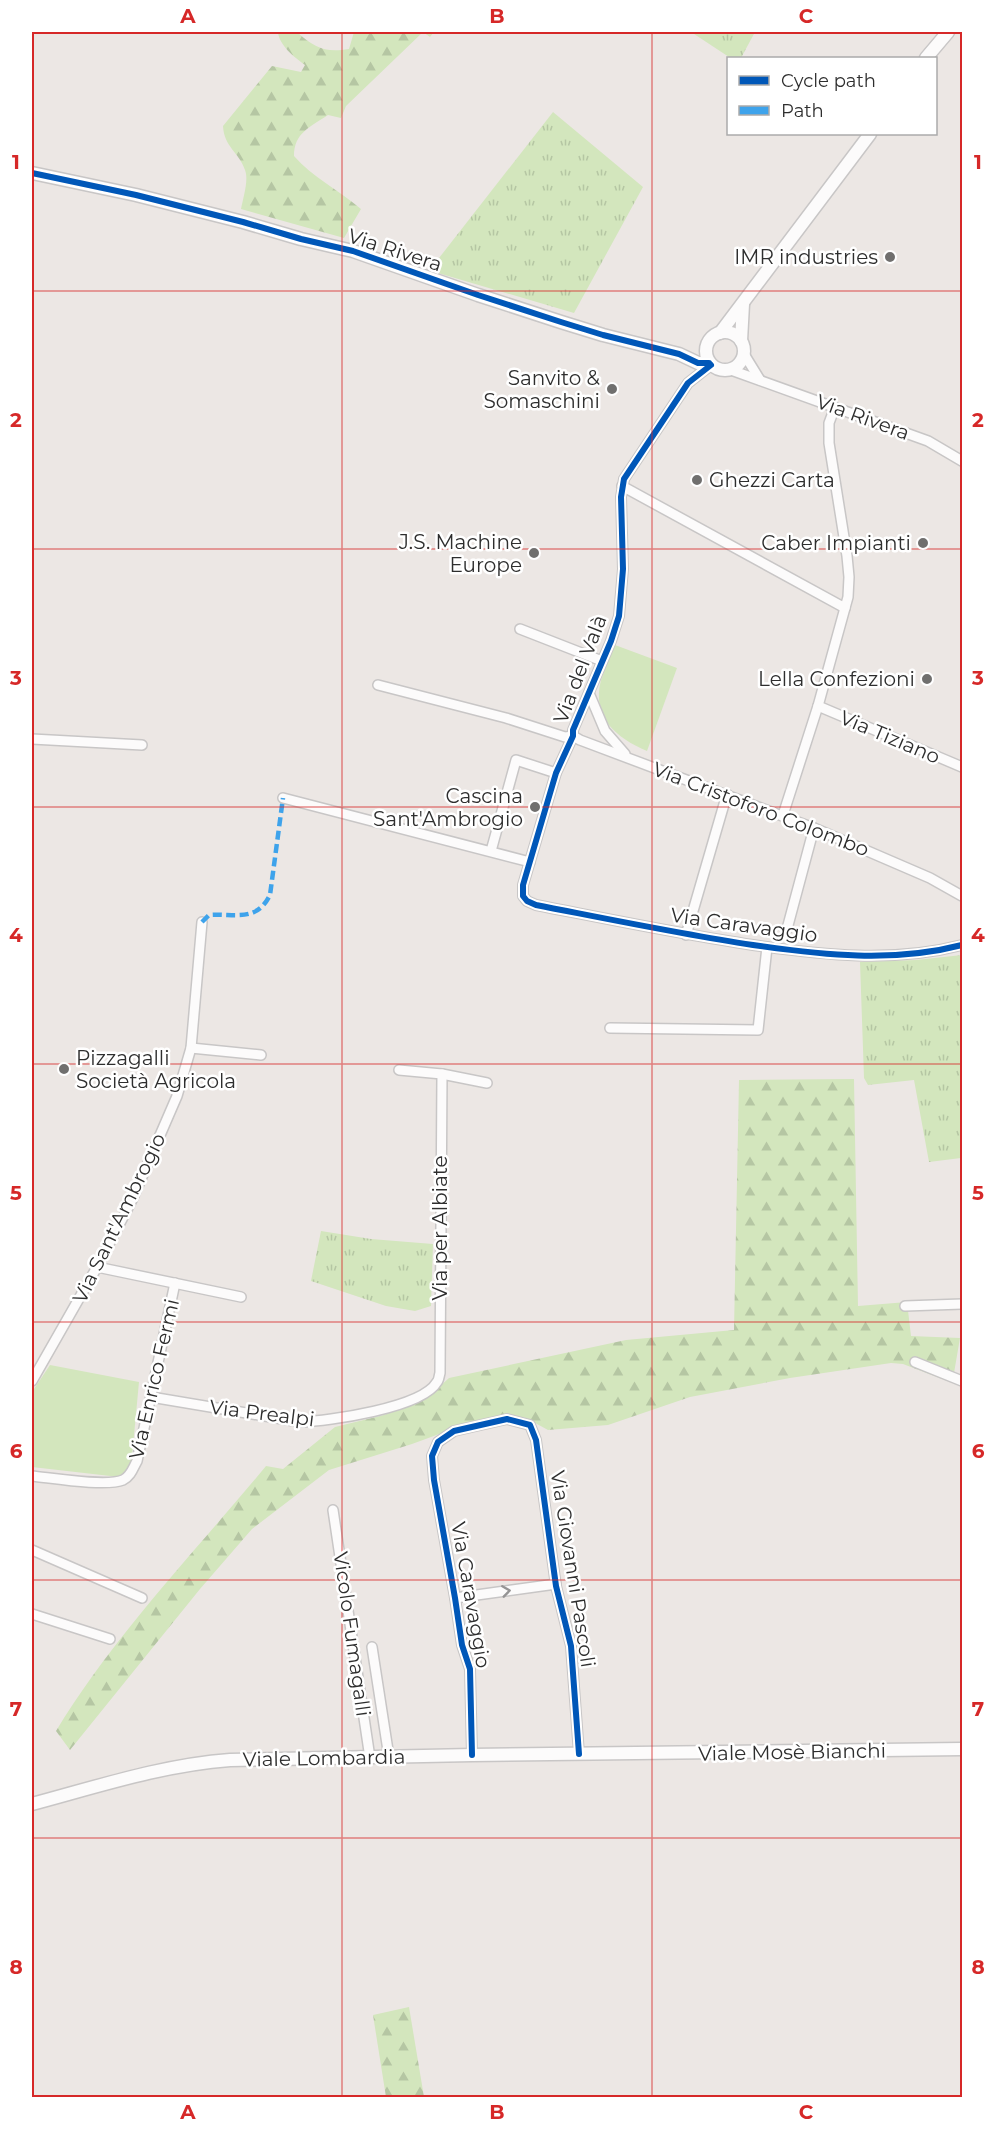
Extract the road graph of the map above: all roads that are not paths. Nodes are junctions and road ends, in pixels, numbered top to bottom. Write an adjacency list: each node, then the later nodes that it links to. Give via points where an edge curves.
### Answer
1 (948, 32): 3 (street)
2 (959, 32): 3 (street)
3 (929, 54)
4 (869, 135): 6 (street)
5 (32, 173): 11 (street, Via Rivera, via 146,197 353,251 478,296)
6 (743, 304): 7 (street); 8 (street)
7 (720, 333): 8 (street, via 732,333); 9 (street)
8 (741, 341): 10 (street)
9 (707, 344): 11 (street); 12 (street)
10 (744, 354): 13 (street); 14 (street)
11 (681, 355): 12 (street, Via Rivera); 15 (street, via 691,369)
12 (710, 364): 13 (street, via 720,370); 15 (street, Via del Valà)
13 (731, 370): 14 (street, Via Rivera)
14 (760, 380): 16 (street, Via Rivera)
15 (688, 383): 18 (street, Via del Valà)
16 (835, 407): 17 (street, Via Rivera, via 928,441); 19 (street, Via Tiziano, via 829,423 829,443 848,568)
17 (963, 461)
18 (622, 486): 19 (street); 21 (street, Via del Valà, via 621,605)
19 (845, 608): 24 (street, Via Tiziano)
20 (520, 629): 21 (street)
21 (602, 661): 23 (street, Via del Valà)
22 (378, 685): 25 (street)
23 (589, 693): 25 (street, Via del Valà); 28 (street, Via Cristoforo Colombo, via 605,731)
24 (818, 706): 29 (street, Via Tiziano); 33 (street, Via Tiziano)
25 (573, 736): 28 (street); 30 (street, Via del Valà)
26 (32, 739): 27 (street)
27 (142, 745)
28 (626, 756): 31 (street, Via Cristoforo Colombo)
29 (963, 768)
30 (556, 773): 35 (street, via 516,760); 36 (street, Via del Valà)
31 (727, 794): 33 (street, Via Cristoforo Colombo); 41 (street)
32 (283, 798): 35 (street)
33 (783, 815): 34 (street, Via Cristoforo Colombo)
34 (814, 828): 37 (street, Via Cristoforo Colombo, via 898,863); 40 (street)
35 (491, 851): 36 (street)
36 (530, 862): 38 (street, Via del Valà, via 522,891)
37 (963, 896)
38 (525, 899): 41 (street, Via Caravaggio, via 536,905)
39 (202, 922): 45 (street)
40 (787, 928)
41 (686, 935): 43 (street, Via Caravaggio)
42 (963, 945): 43 (street, Via Caravaggio, via 871,956)
43 (767, 947): 44 (street, via 758,1030)
44 (610, 1028)
45 (191, 1048): 46 (street); 50 (street, Via Sant'Ambrogio, via 158,1141)
46 (261, 1055)
47 (399, 1070): 48 (street)
48 (441, 1074): 49 (street); 58 (street, Via per Albiate)
49 (487, 1083)
50 (98, 1267): 51 (street); 56 (street, Via Sant'Ambrogio)
51 (175, 1283): 52 (street); 59 (street, Via Enrico Fermi)
52 (241, 1297)
53 (963, 1304): 54 (street)
54 (905, 1306)
55 (915, 1362): 57 (street)
56 (32, 1381)
57 (963, 1381)
58 (437, 1382): 59 (street, Via Prealpi, via 414,1398 383,1410 316,1422)
59 (151, 1397): 61 (street, Via Enrico Fermi, via 137,1461 124,1480 109,1483)
60 (438, 1442): 64 (street, Via Giovanni Pascoli, via 454,1431 507,1419 530,1425 536,1440); 66 (street, Via Caravaggio, via 432,1456 434,1480)
61 (32, 1476)
62 (333, 1510): 75 (street, Vicolo Fumagalli)
63 (32, 1550): 65 (street)
64 (556, 1584): 66 (street, one-way to 64); 71 (street, Via Giovanni Pascoli, via 571,1646)
65 (142, 1598)
66 (455, 1598): 73 (street, Via Caravaggio, via 470,1669)
67 (32, 1614): 68 (street)
68 (110, 1639)
69 (372, 1647): 74 (street)
70 (963, 1749): 72 (street, Viale Mosè Bianchi)
71 (579, 1754): 72 (street, Viale Lombardia); 73 (street, Viale Lombardia)
72 (621, 1754)
73 (472, 1755): 74 (street, Viale Lombardia)
74 (389, 1757): 75 (street, Viale Lombardia)
75 (370, 1758): 76 (street, Viale Lombardia, via 213,1761)
76 (32, 1804)

